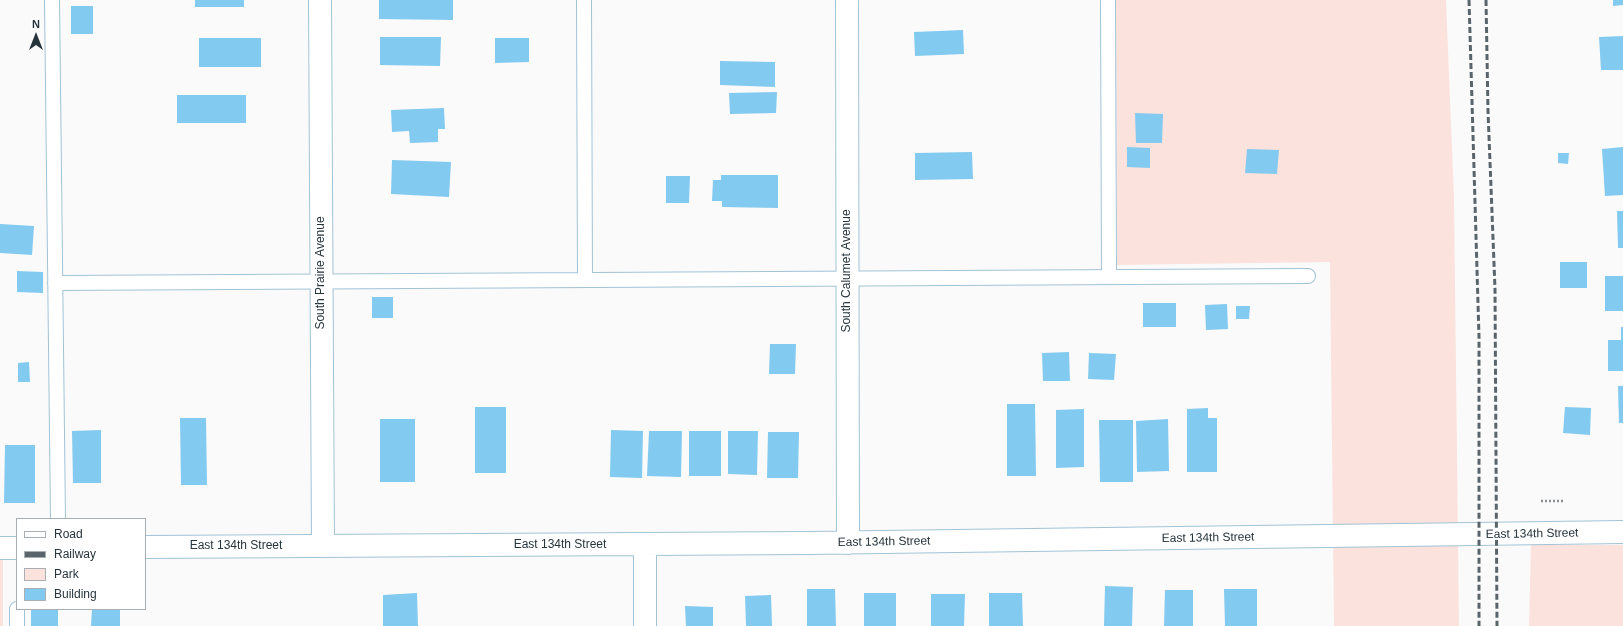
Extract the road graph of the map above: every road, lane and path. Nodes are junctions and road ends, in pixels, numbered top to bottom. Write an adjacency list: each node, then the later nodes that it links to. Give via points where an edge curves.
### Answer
1 (52, 0): 11 (lane)
2 (320, 0): 10 (street, South Prairie Avenue)
3 (584, 0): 9 (lane)
4 (846, 0): 8 (street, South Calumet Avenue)
5 (1108, 0): 7 (lane)
6 (1308, 276): 7 (lane)
7 (1109, 277): 8 (lane)
8 (847, 279): 9 (lane); 16 (street, South Calumet Avenue)
9 (585, 280): 10 (lane)
10 (322, 282): 11 (lane); 18 (street, South Prairie Avenue)
11 (55, 283): 14 (lane)
12 (1541, 501): 13 (path)
13 (1563, 501)
14 (58, 518)
15 (1623, 532): 16 (street, East 134th Street)
16 (848, 543): 17 (street, East 134th Street)
17 (645, 544): 18 (street, East 134th Street); 24 (street)
18 (323, 546): 19 (street, East 134th Street)
19 (146, 547)
20 (0, 548): 21 (street)
21 (16, 548)
22 (17, 610): 23 (lane)
23 (17, 626)
24 (644, 626)

